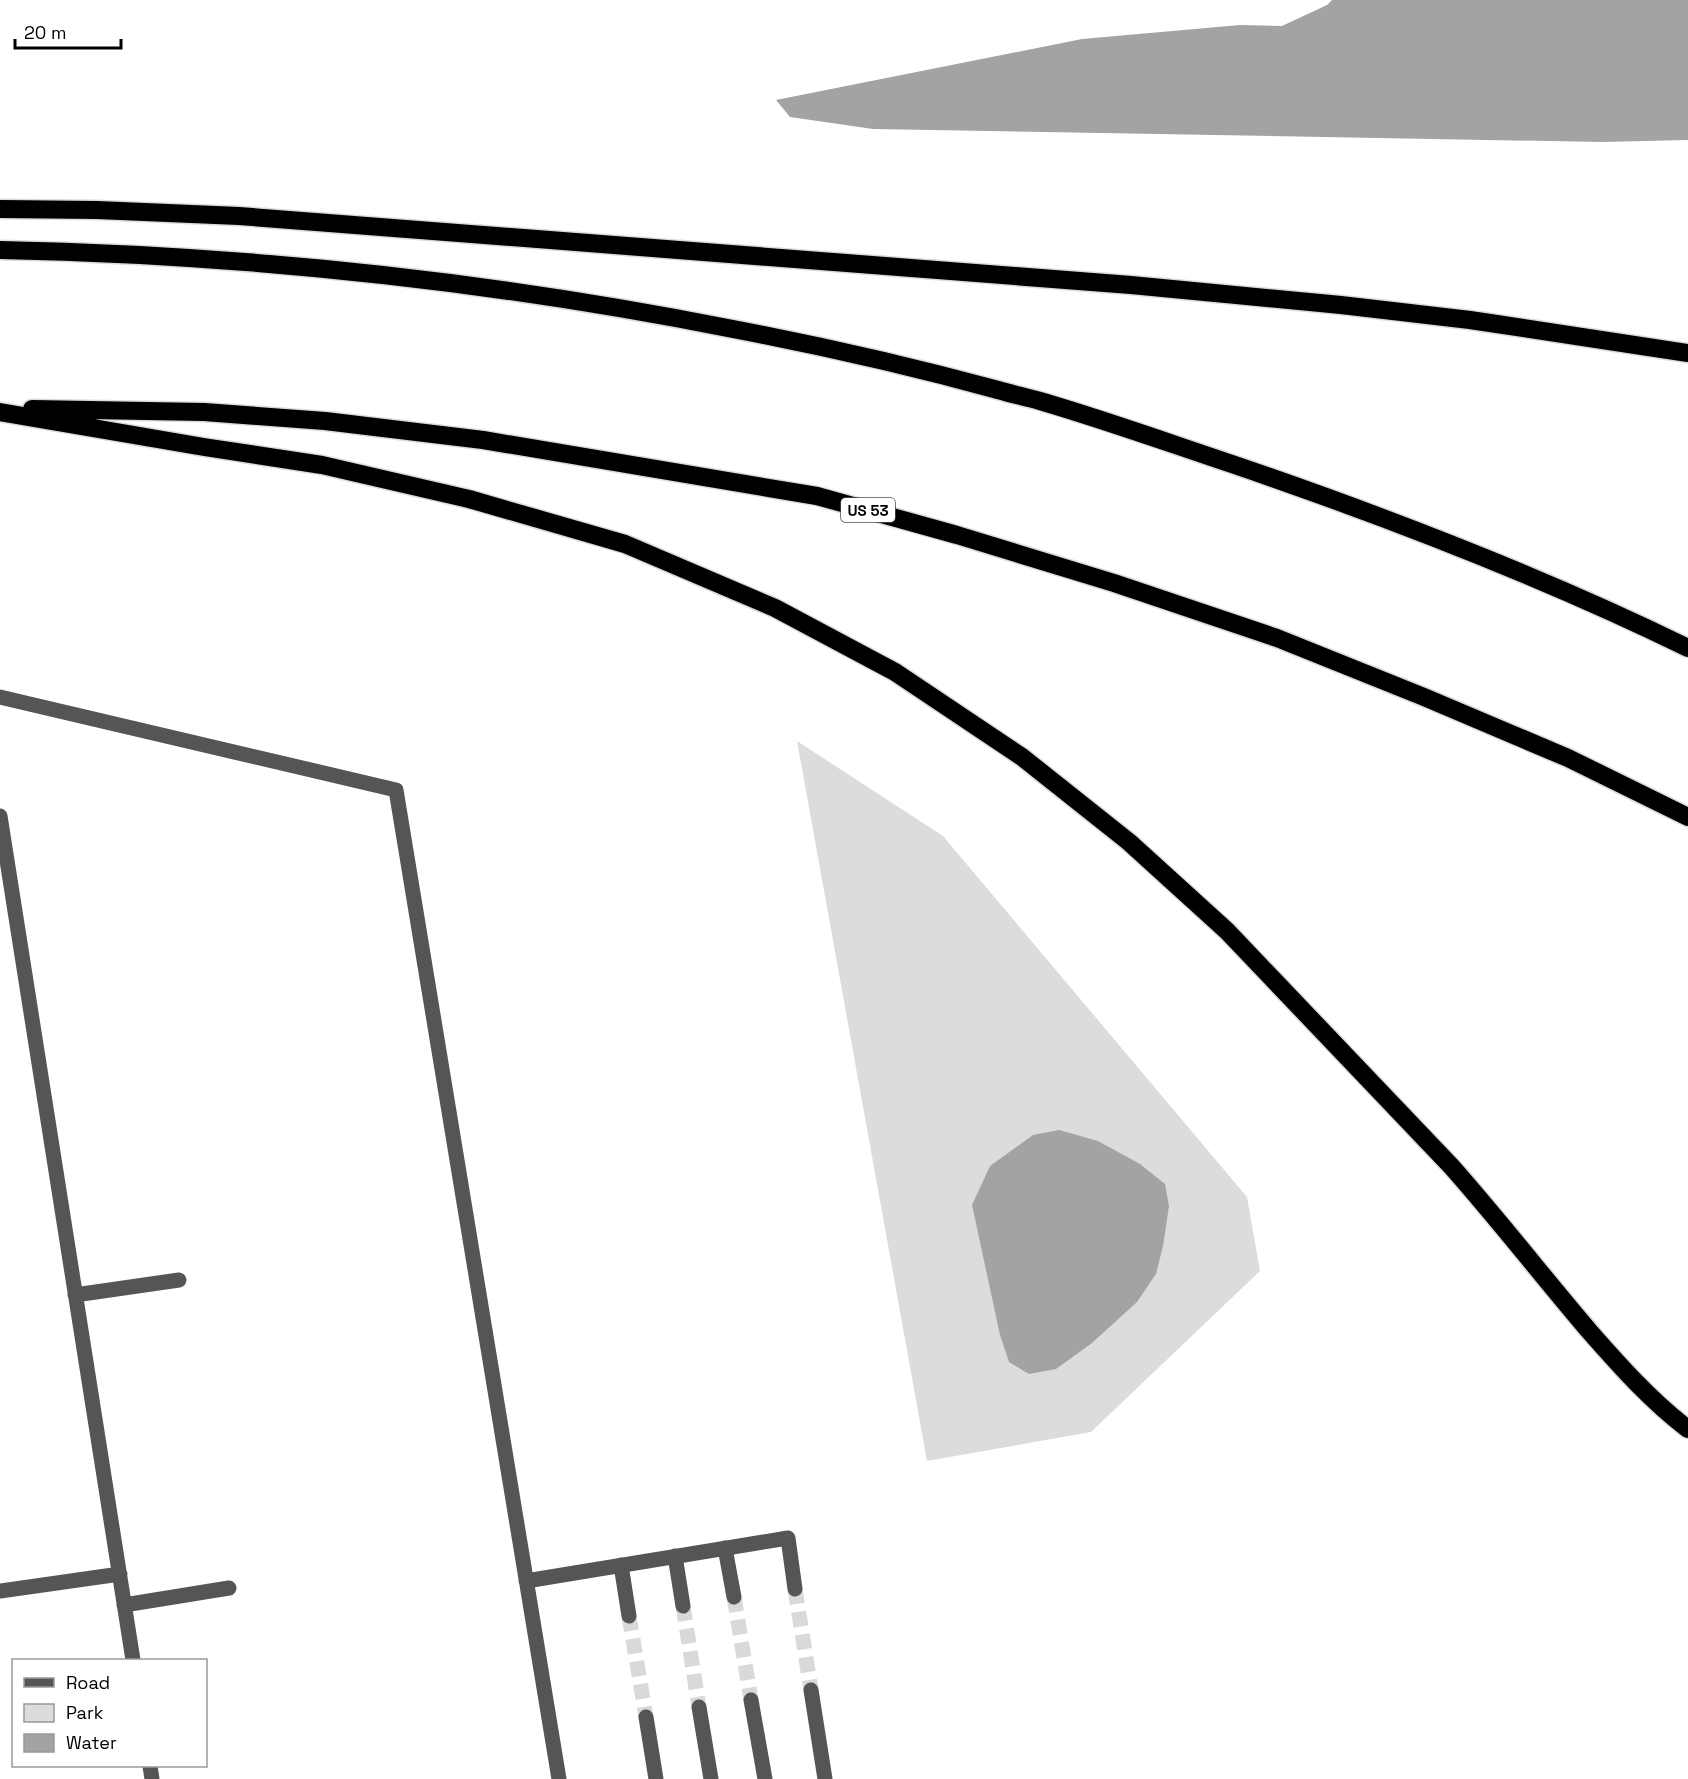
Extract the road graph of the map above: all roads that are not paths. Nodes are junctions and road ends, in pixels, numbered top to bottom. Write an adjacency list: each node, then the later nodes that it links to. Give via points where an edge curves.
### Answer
1 (0, 210): 3 (highway, via 239,216 1131,285 1435,316)
2 (0, 250): 5 (highway, via 206,258 452,282 607,305 874,358 1040,400 1321,494 1478,555)
3 (1688, 353)
4 (0, 410): 8 (highway, US 53, via 204,412 325,421 483,440 817,496 1114,583 1277,638 1568,758); 11 (highway, via 322,465 469,499 625,544 775,608 895,672 1022,757 1129,842 1227,931 1451,1166 1630,1377)
5 (1688, 648)
6 (0, 697): 16 (lane, via 396,790)
7 (0, 816): 10 (lane)
8 (1688, 817)
9 (179, 1280): 10 (lane)
10 (75, 1295): 15 (lane)
11 (1688, 1429)
12 (725, 1548): 13 (lane); 18 (lane, via 788,1538); 20 (lane)
13 (675, 1557): 14 (lane); 22 (lane)
14 (621, 1565): 16 (lane); 23 (lane)
15 (120, 1574): 19 (lane); 21 (lane)
16 (526, 1581): 29 (lane)
17 (230, 1588): 21 (lane)
18 (795, 1589)
19 (0, 1591)
20 (734, 1597)
21 (124, 1605): 24 (lane)
22 (683, 1606)
23 (629, 1616)
24 (133, 1659)
25 (811, 1690): 33 (lane)
26 (751, 1700): 32 (lane)
27 (699, 1707): 31 (lane)
28 (646, 1717): 30 (lane)
29 (559, 1779)
30 (656, 1779)
31 (711, 1779)
32 (765, 1779)
33 (825, 1779)

